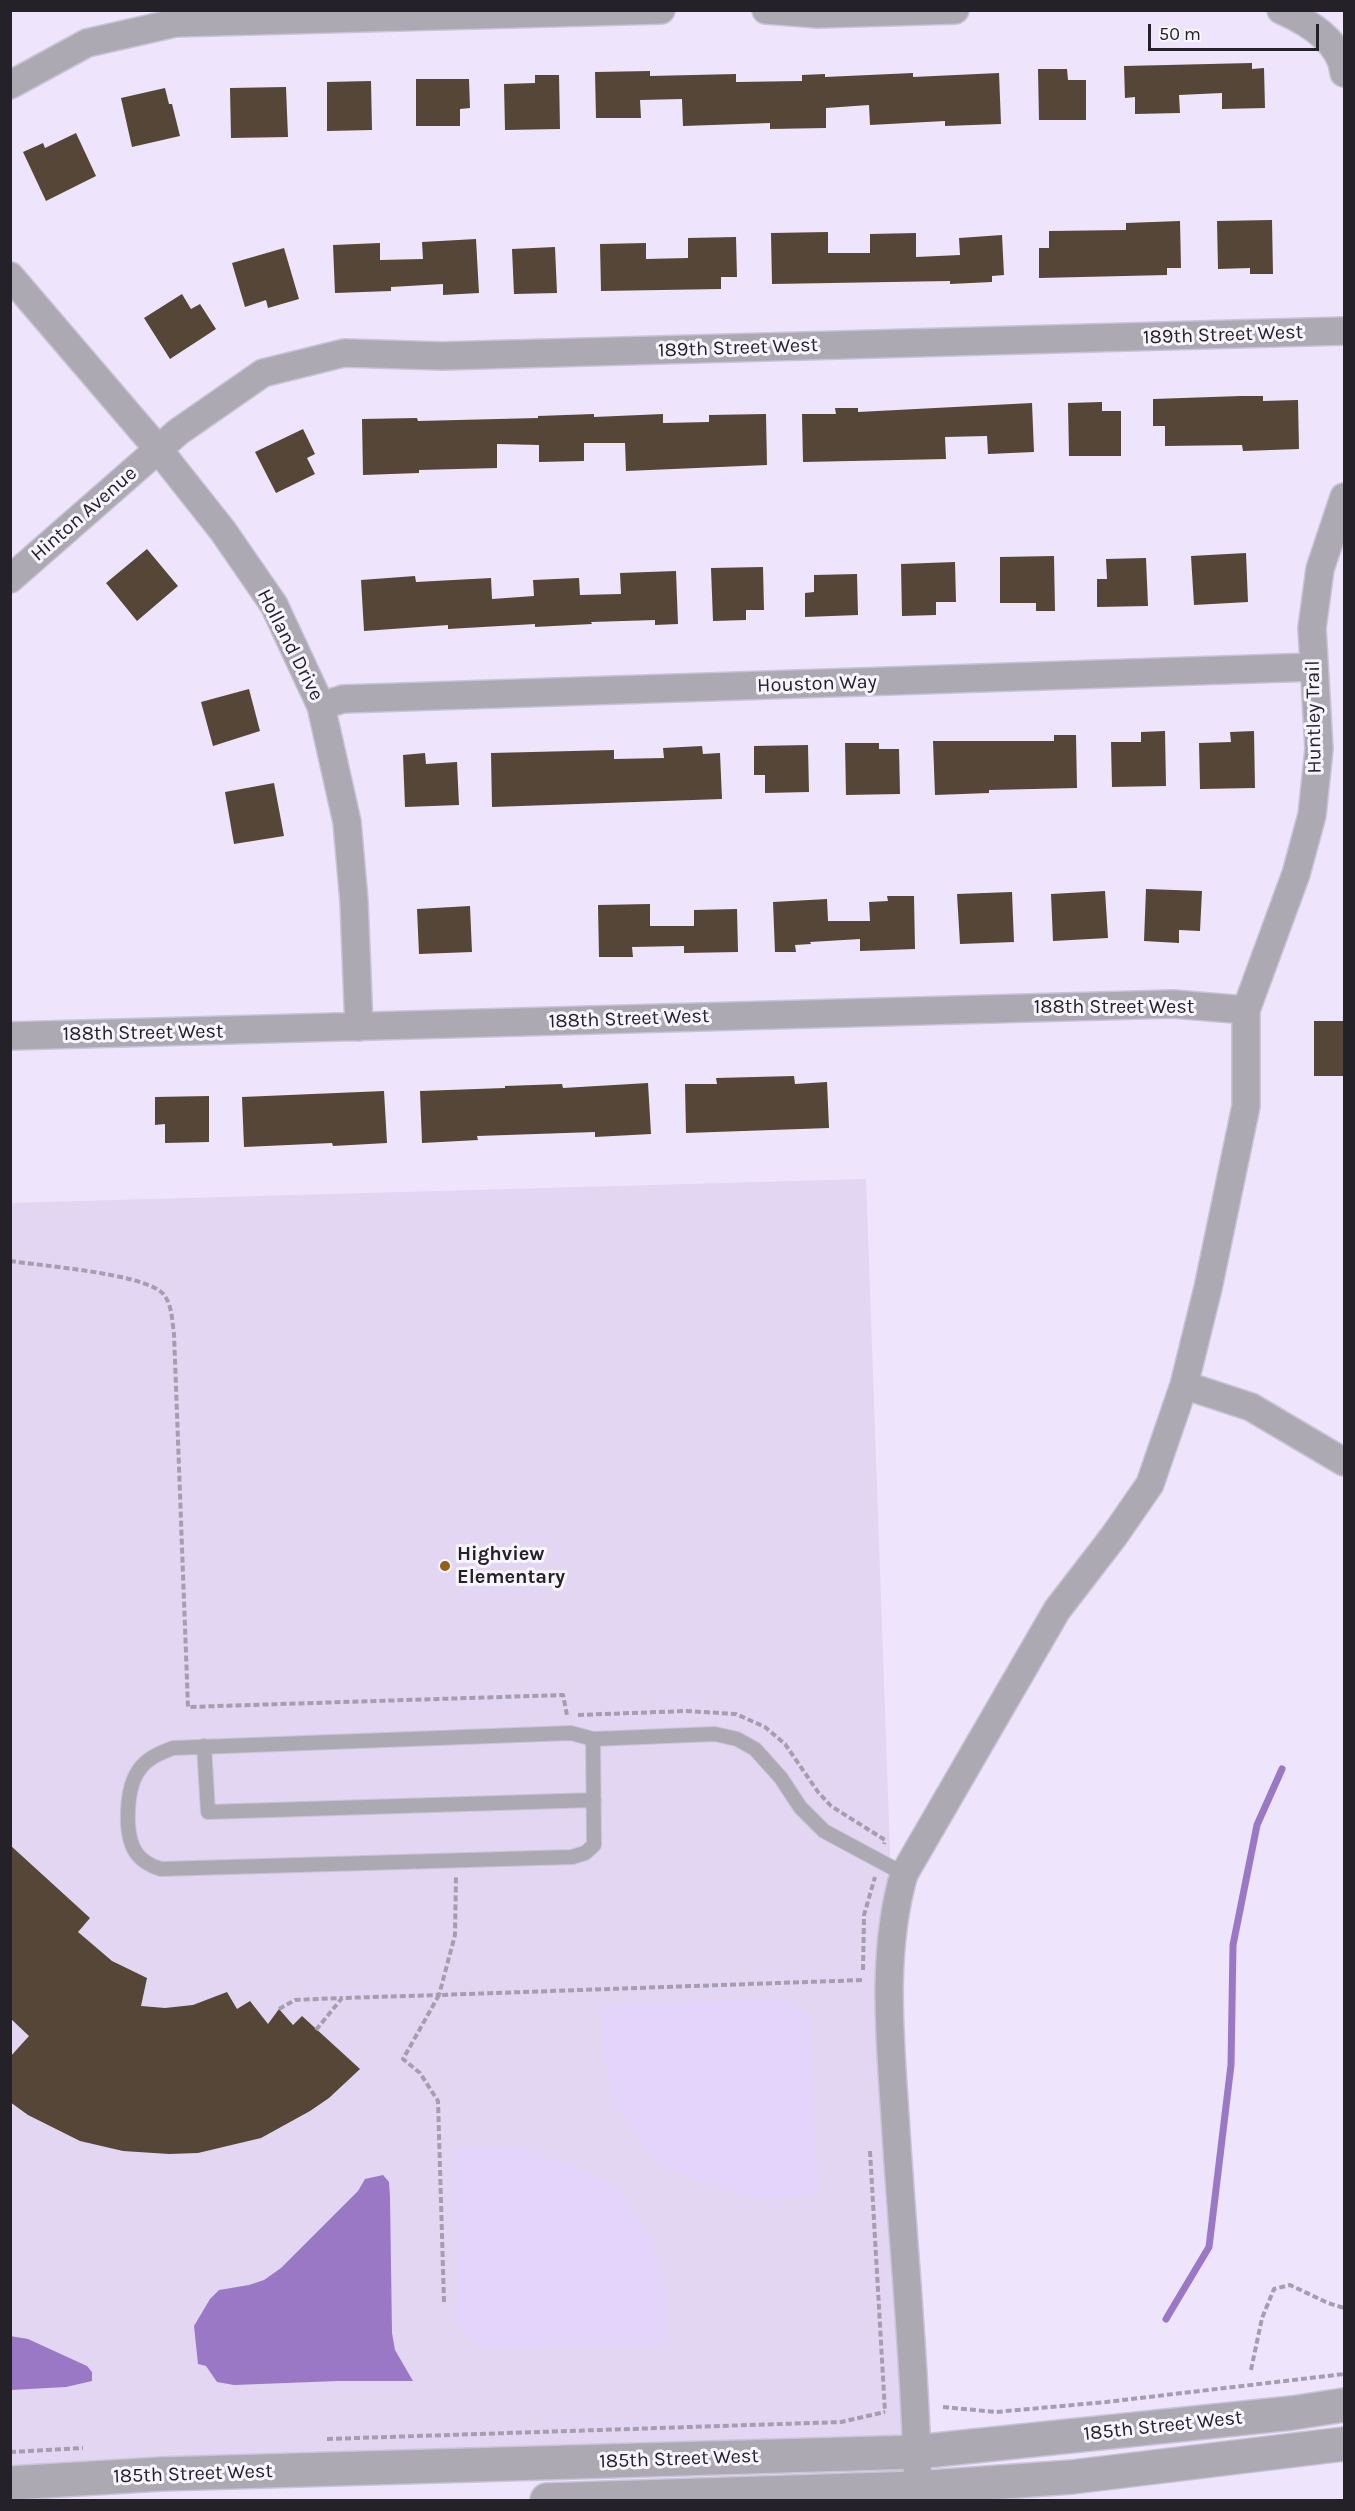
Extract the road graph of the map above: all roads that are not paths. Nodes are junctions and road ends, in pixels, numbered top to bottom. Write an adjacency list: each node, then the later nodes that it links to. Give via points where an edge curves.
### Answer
1 (661, 10): 6 (street, via 175,22 87,43)
2 (766, 10): 3 (street, via 818,14)
3 (955, 10)
4 (1281, 10): 5 (street, via 1306,21 1331,43)
5 (1344, 73)
6 (10, 85)
7 (10, 276): 9 (street, Holland Drive)
8 (1344, 331): 9 (street, 189th Street West, via 442,356 344,353 263,373)
9 (158, 449): 11 (street, Hinton Avenue); 13 (street, Holland Drive, via 223,531 274,605)
10 (1344, 497): 12 (street, Huntley Trail, via 1320,570 1312,627)
11 (10, 579)
12 (1314, 667): 13 (street, Houston Way, via 343,699); 14 (street, Huntley Trail, via 1319,749 1312,815 1296,873)
13 (321, 706): 15 (street, Holland Drive, via 347,822)
14 (1246, 1010): 15 (street, 188th Street West, via 1173,1004); 17 (street, Huntley Trail, via 1246,1106)
15 (358, 1027): 16 (street, 188th Street West)
16 (10, 1036)
17 (1184, 1384): 18 (street, via 1251,1407); 22 (street, Huntley Trail, via 1150,1484 1057,1610)
18 (1344, 1462)
19 (593, 1739): 20 (lane, via 571,1733); 21 (lane); 22 (lane, via 715,1734 736,1739 755,1749 824,1831)
20 (204, 1746): 21 (lane, via 208,1812); 21 (lane, via 160,1753 148,1760 132,1781 131,1837 135,1850 150,1866 177,1870 572,1857 594,1845)
21 (594, 1800)
22 (904, 1874): 25 (street, Huntley Trail, via 893,1928 890,1994)
23 (1344, 2405): 25 (street, 185th Street West)
24 (1344, 2444): 27 (street, 185th Street West)
25 (916, 2451): 26 (street, 185th Street West, via 162,2474); 27 (street, Huntley Trail)
26 (10, 2483)
27 (917, 2494): 28 (street, 185th Street West)
28 (547, 2500)

